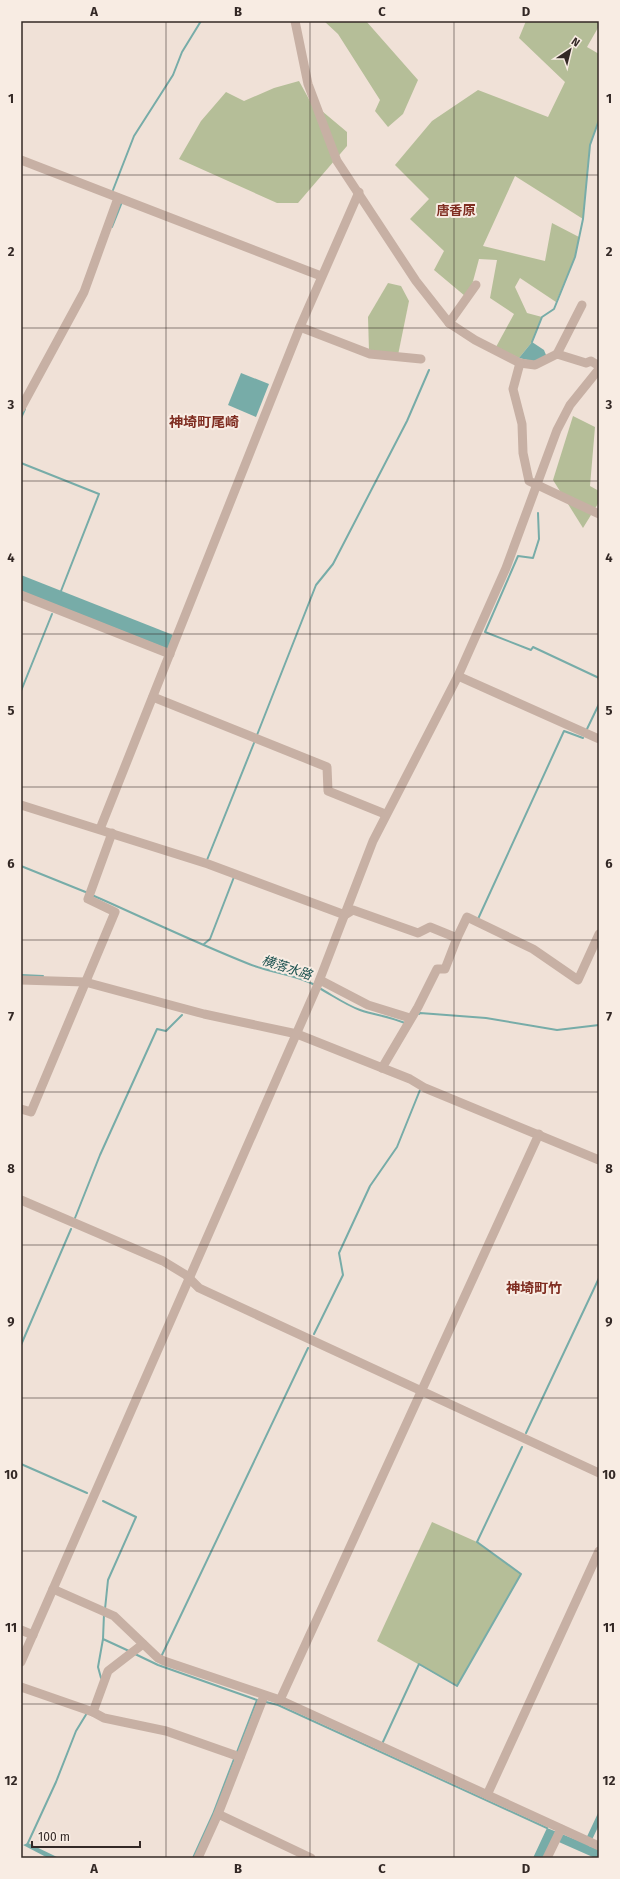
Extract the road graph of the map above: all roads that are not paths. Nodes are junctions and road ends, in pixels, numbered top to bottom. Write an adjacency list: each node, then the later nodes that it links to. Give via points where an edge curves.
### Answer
1 (295, 21): 3 (street, via 313,98 337,161)
2 (21, 160): 4 (street)
3 (359, 192): 5 (street); 8 (street, via 416,281)
4 (118, 198): 5 (street); 14 (street, via 84,292)
5 (321, 276): 9 (street)
6 (476, 285): 8 (street)
7 (582, 306): 10 (street)
8 (449, 323): 12 (street, via 475,340)
9 (300, 327): 11 (street, via 370,354); 18 (street)
10 (557, 354): 12 (street, via 535,365); 13 (street, via 586,363 591,361)
11 (421, 359)
12 (520, 363): 15 (street, via 513,389 522,424 523,453 529,481)
13 (599, 368): 15 (street, via 570,405 557,430)
14 (21, 408)
15 (538, 485): 16 (street); 19 (street, via 506,568)
16 (599, 514)
17 (21, 595): 18 (street)
18 (170, 654): 20 (street)
19 (458, 676): 21 (street); 23 (street)
20 (153, 697): 23 (street, via 327,767 328,791); 24 (street)
21 (599, 739)
22 (21, 805): 24 (street)
23 (385, 814): 26 (street)
24 (100, 829): 25 (street)
25 (112, 833): 26 (street, via 208,864); 30 (street, via 88,899 115,912)
26 (345, 915): 28 (street, via 353,910 418,933 430,927); 31 (street)
27 (599, 934): 28 (street, via 578,980 533,949 467,917)
28 (457, 938): 32 (street)
29 (21, 980): 30 (street)
30 (86, 982): 33 (street, via 204,1014); 35 (street, via 31,1112)
31 (318, 985): 32 (street); 33 (street)
32 (408, 1022): 34 (street)
33 (297, 1034): 34 (street); 39 (street)
34 (382, 1068): 36 (street)
35 (21, 1109)
36 (539, 1134): 37 (street); 40 (street)
37 (599, 1160)
38 (21, 1200): 39 (street, via 162,1261 180,1270)
39 (190, 1279): 40 (street, via 199,1288); 43 (street)
40 (421, 1390): 41 (street); 50 (street)
41 (599, 1473)
42 (599, 1551): 53 (street)
43 (53, 1589): 45 (street); 46 (street, via 114,1616)
44 (21, 1630): 45 (street)
45 (33, 1636): 47 (street)
46 (143, 1644): 49 (street, via 164,1661); 51 (street, via 108,1671)
47 (21, 1662)
48 (21, 1687): 51 (street)
49 (264, 1696): 50 (street); 52 (street)
50 (280, 1700): 53 (street)
51 (89, 1710): 52 (street, via 104,1718 166,1731)
52 (240, 1757): 54 (street)
53 (487, 1795): 55 (street)
54 (218, 1814): 57 (street); 58 (street)
55 (561, 1829): 56 (street); 59 (street)
56 (596, 1844)
57 (198, 1858)
58 (311, 1858)
59 (547, 1858)

